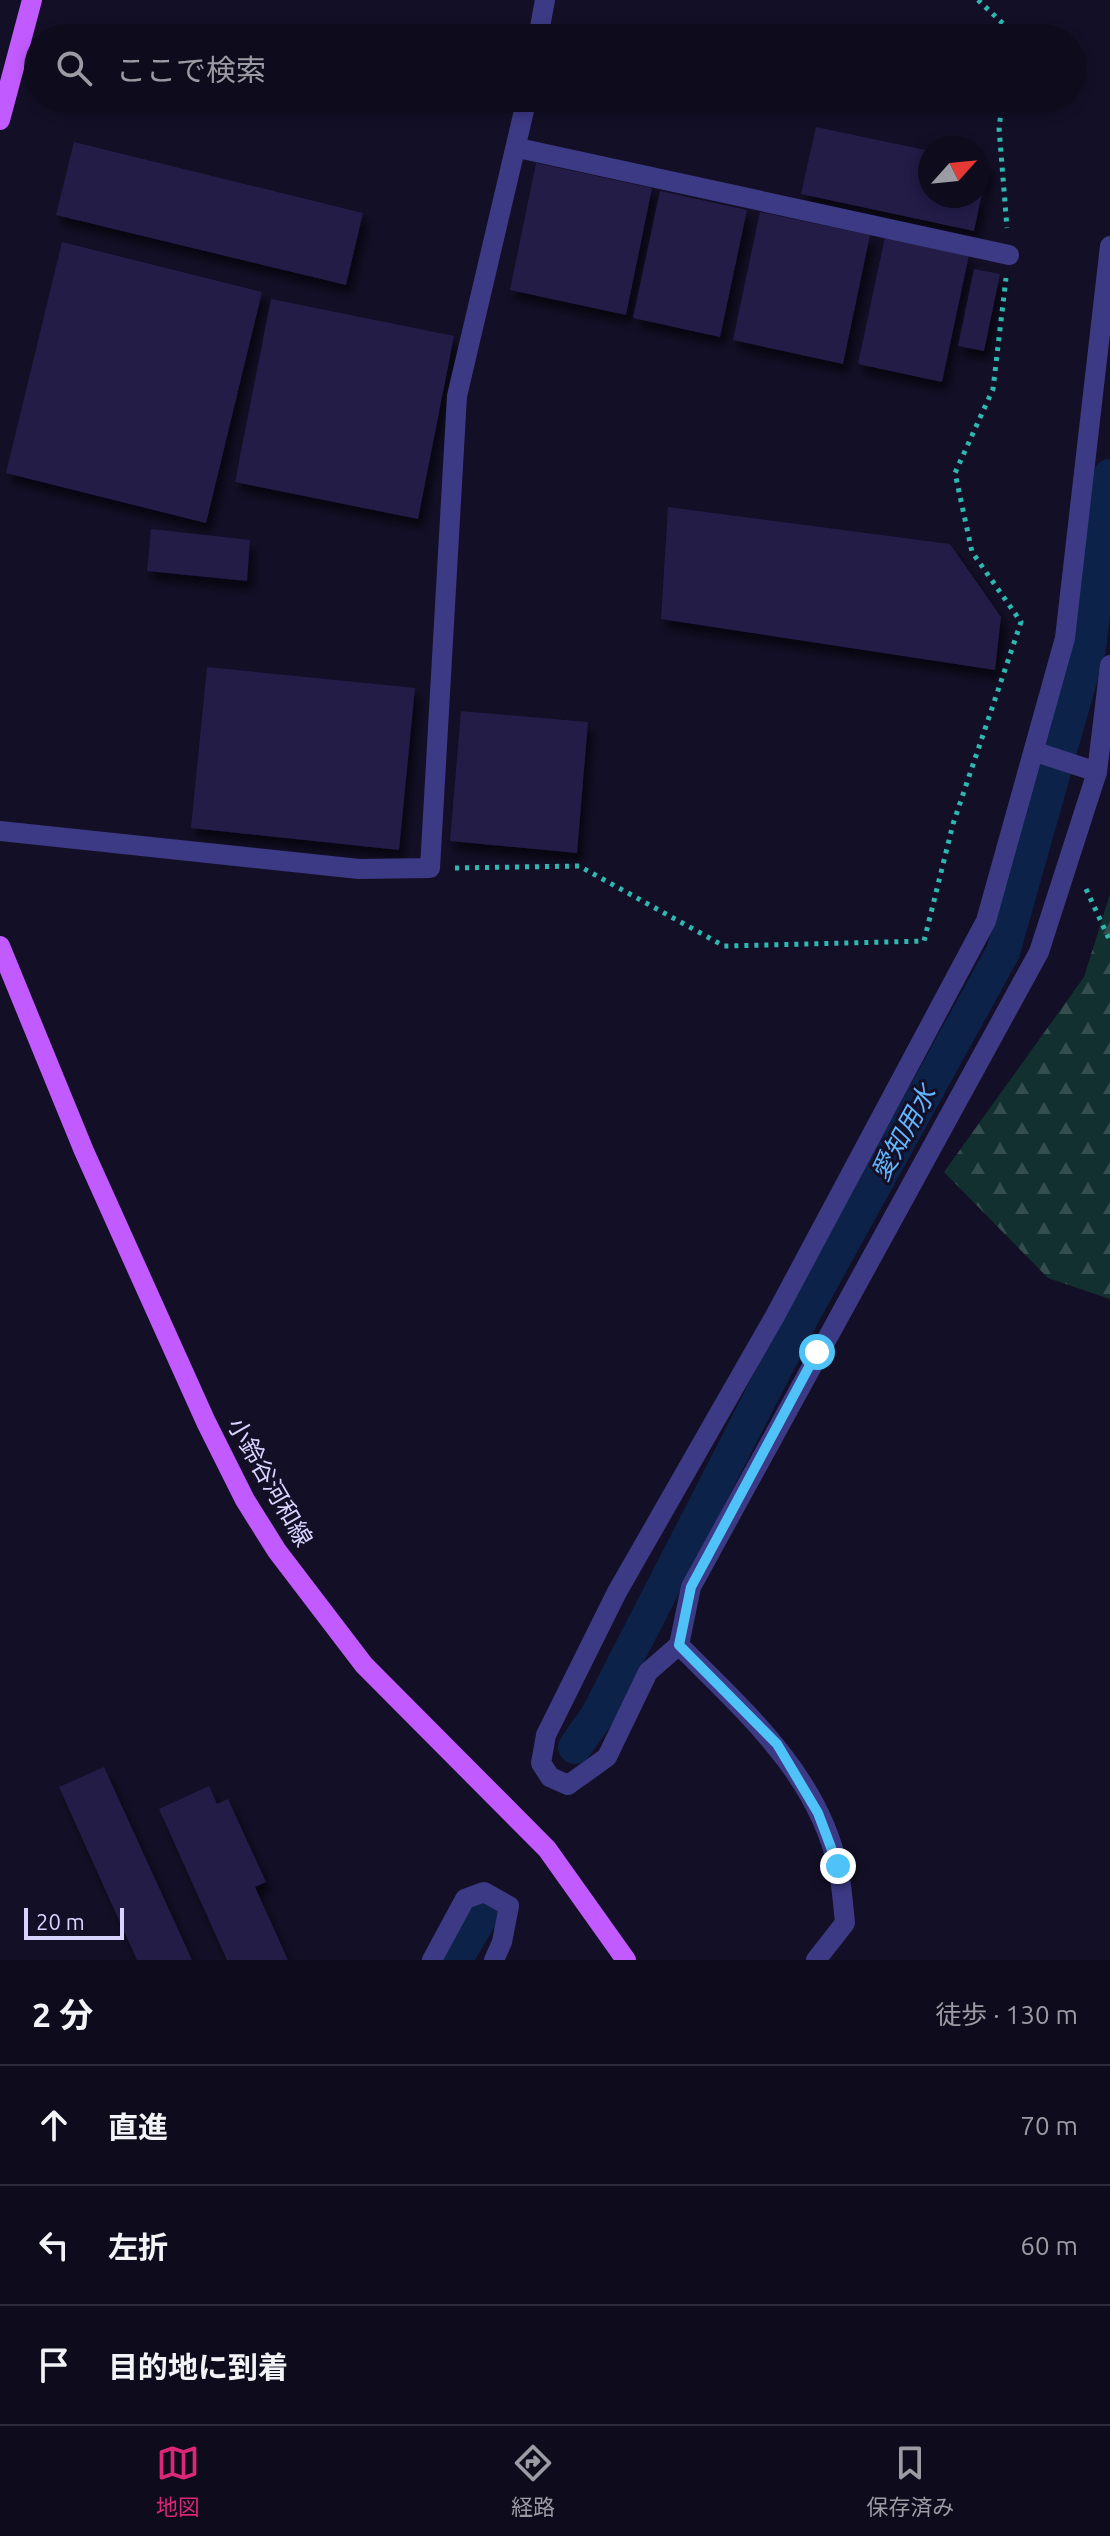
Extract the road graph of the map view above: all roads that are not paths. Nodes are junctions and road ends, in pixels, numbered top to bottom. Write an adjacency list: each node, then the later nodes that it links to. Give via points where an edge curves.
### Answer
1 (32, 0): 3 (main road)
2 (545, 0): 4 (street)
3 (26, 24)
4 (541, 24)
5 (24, 30): 7 (main road)
6 (524, 112): 8 (street)
7 (0, 120)
8 (518, 148): 10 (street); 14 (street, via 457,396 430,868 359,869)
9 (1110, 246): 12 (street, via 1065,638)
10 (1009, 255)
11 (1110, 665): 13 (street)
12 (1036, 752): 13 (street); 16 (street, via 978,940 775,1316 617,1592 546,1735 541,1763 550,1777 568,1785 607,1757 648,1672)
13 (1090, 769): 16 (street, via 1039,952 691,1587)
14 (0, 831)
15 (0, 946): 19 (main road, 小鈴谷河和線, via 84,1151 245,1500 364,1665 547,1849)
16 (679, 1645): 20 (street, via 777,1744 818,1813 838,1866 845,1923)
17 (432, 1960): 18 (street, via 465,1899 484,1892 509,1906)
18 (494, 1960)
19 (626, 1960)
20 (816, 1960)

